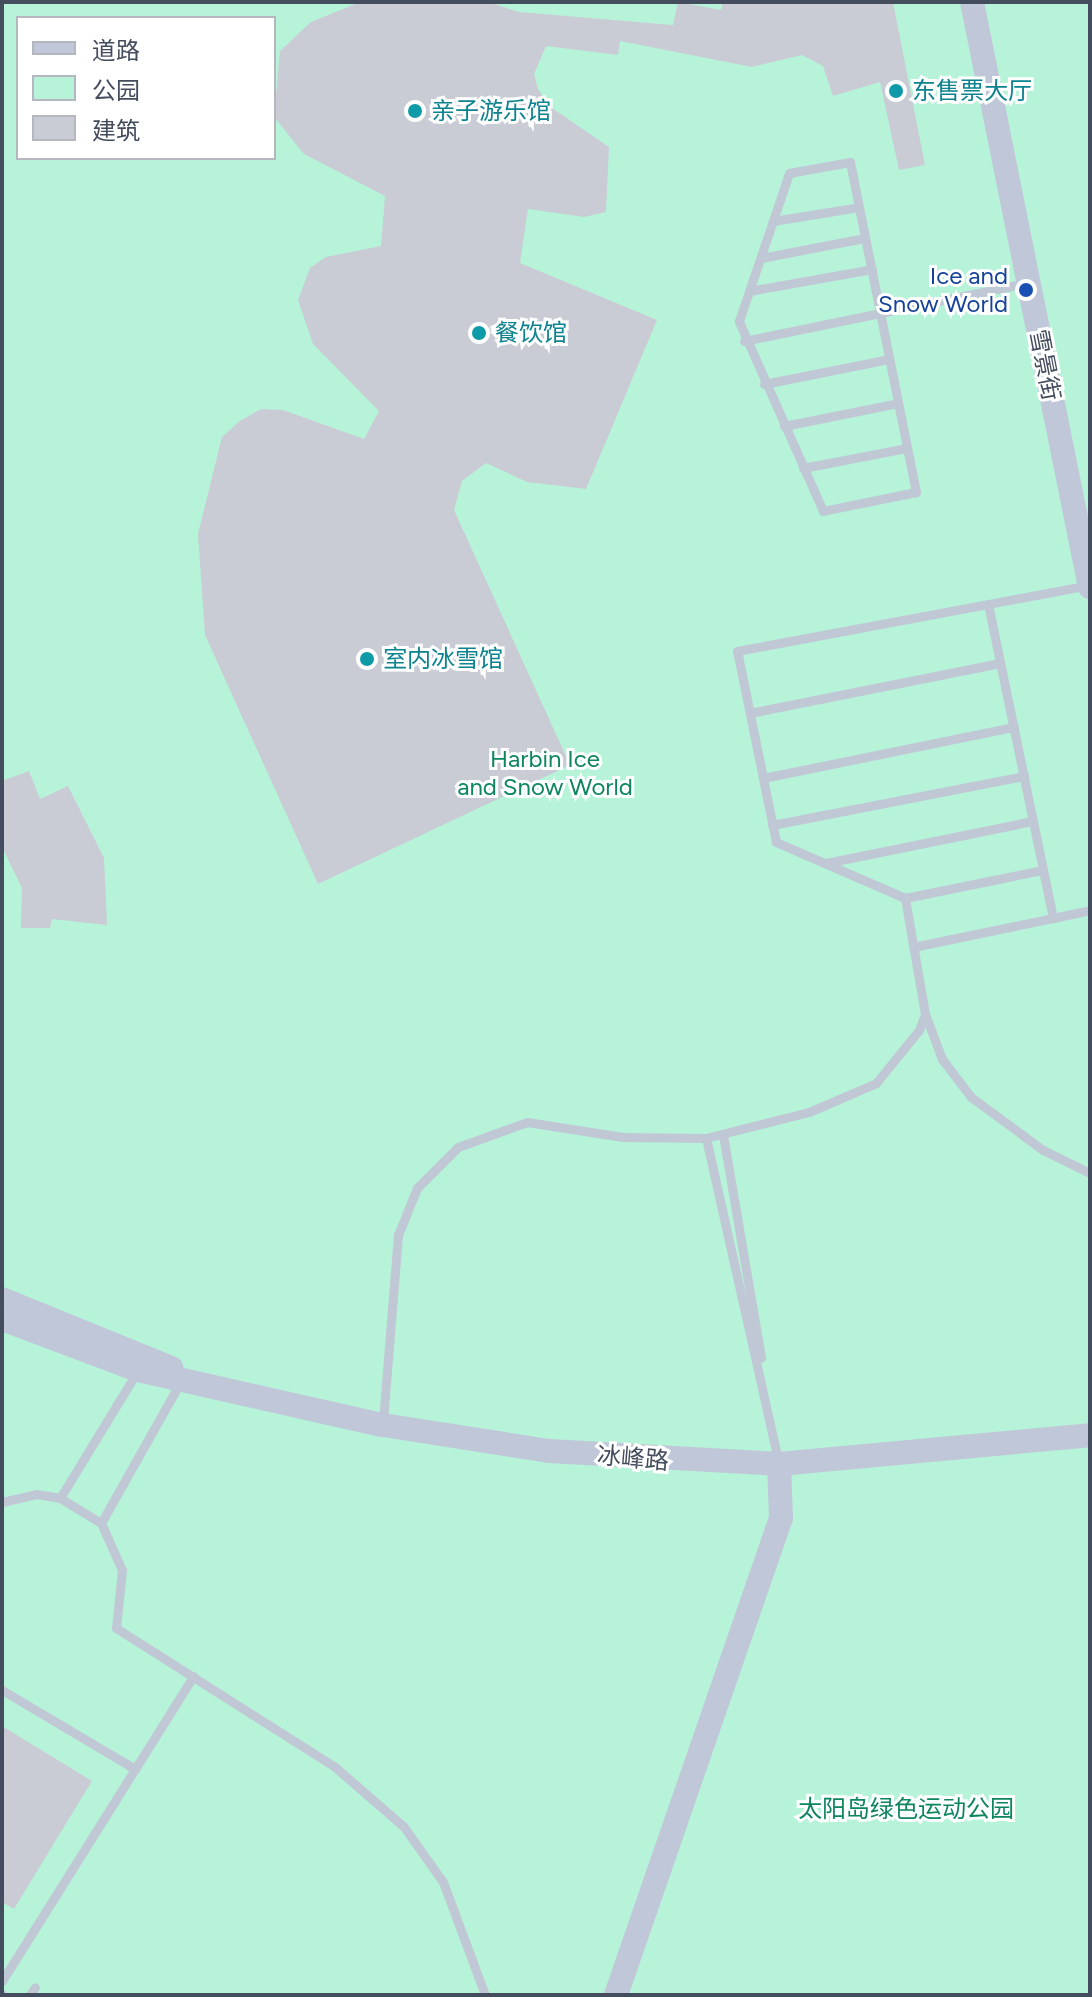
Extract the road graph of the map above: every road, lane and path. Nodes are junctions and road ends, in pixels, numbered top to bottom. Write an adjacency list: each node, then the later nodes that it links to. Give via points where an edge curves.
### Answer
1 (972, 2): 7 (street, 雪景街)
2 (859, 207): 3 (lane); 3 (lane, via 850,162 789,173); 4 (lane)
3 (773, 221): 5 (lane)
4 (865, 238): 5 (lane); 6 (lane)
5 (761, 258): 8 (lane)
6 (872, 269): 8 (lane); 9 (lane)
7 (1029, 283): 9 (lane); 17 (street, 雪景街)
8 (749, 291): 10 (lane, via 739,321)
9 (880, 314): 10 (lane); 11 (lane)
10 (744, 341): 12 (lane)
11 (889, 359): 12 (lane); 13 (lane)
12 (764, 384): 14 (lane)
13 (898, 403): 14 (lane); 15 (lane)
14 (784, 426): 16 (lane)
15 (907, 448): 16 (lane); 16 (lane, via 916,492 823,511)
16 (803, 468)
17 (1090, 586): 18 (lane)
18 (988, 604): 19 (lane); 20 (lane, via 737,651)
19 (1000, 663): 20 (lane); 21 (lane)
20 (750, 713): 23 (lane)
21 (1014, 727): 22 (lane); 23 (lane)
22 (1024, 776): 24 (lane); 25 (lane)
23 (763, 778): 25 (lane)
24 (1033, 821): 26 (lane); 27 (lane)
25 (772, 825): 26 (lane, via 776,842)
26 (826, 863): 28 (lane)
27 (1043, 870): 28 (lane); 30 (lane)
28 (905, 898): 31 (lane)
29 (1090, 910): 30 (lane)
30 (1053, 918): 31 (lane)
31 (913, 947): 32 (lane)
32 (925, 1014): 33 (lane, via 899,1062 866,1089); 35 (lane, via 936,1048 971,1097 1043,1150)
33 (723, 1135): 34 (lane); 42 (lane)
34 (706, 1138): 40 (lane, via 632,1137 527,1122 483,1133 445,1157 417,1188 398,1235); 42 (lane)
35 (1090, 1173)
36 (2, 1299): 38 (street, 冰峰路)
37 (2, 1319): 38 (street, 冰峰路)
38 (143, 1362): 39 (street, 冰峰路); 43 (lane)
39 (184, 1376): 40 (street, 冰峰路); 45 (lane)
40 (383, 1425): 42 (street, 冰峰路, via 549,1451)
41 (1090, 1435): 42 (street, 冰峰路)
42 (779, 1464): 51 (street, via 781,1518)
43 (60, 1498): 44 (lane, via 36,1494); 45 (lane)
44 (2, 1502)
45 (101, 1523): 46 (lane, via 122,1570 116,1628)
46 (193, 1676): 48 (lane); 50 (lane, via 335,1767 404,1827 443,1882)
47 (2, 1690): 48 (lane)
48 (135, 1769): 49 (lane)
49 (2, 1981)
50 (485, 1995)
51 (616, 1995)

